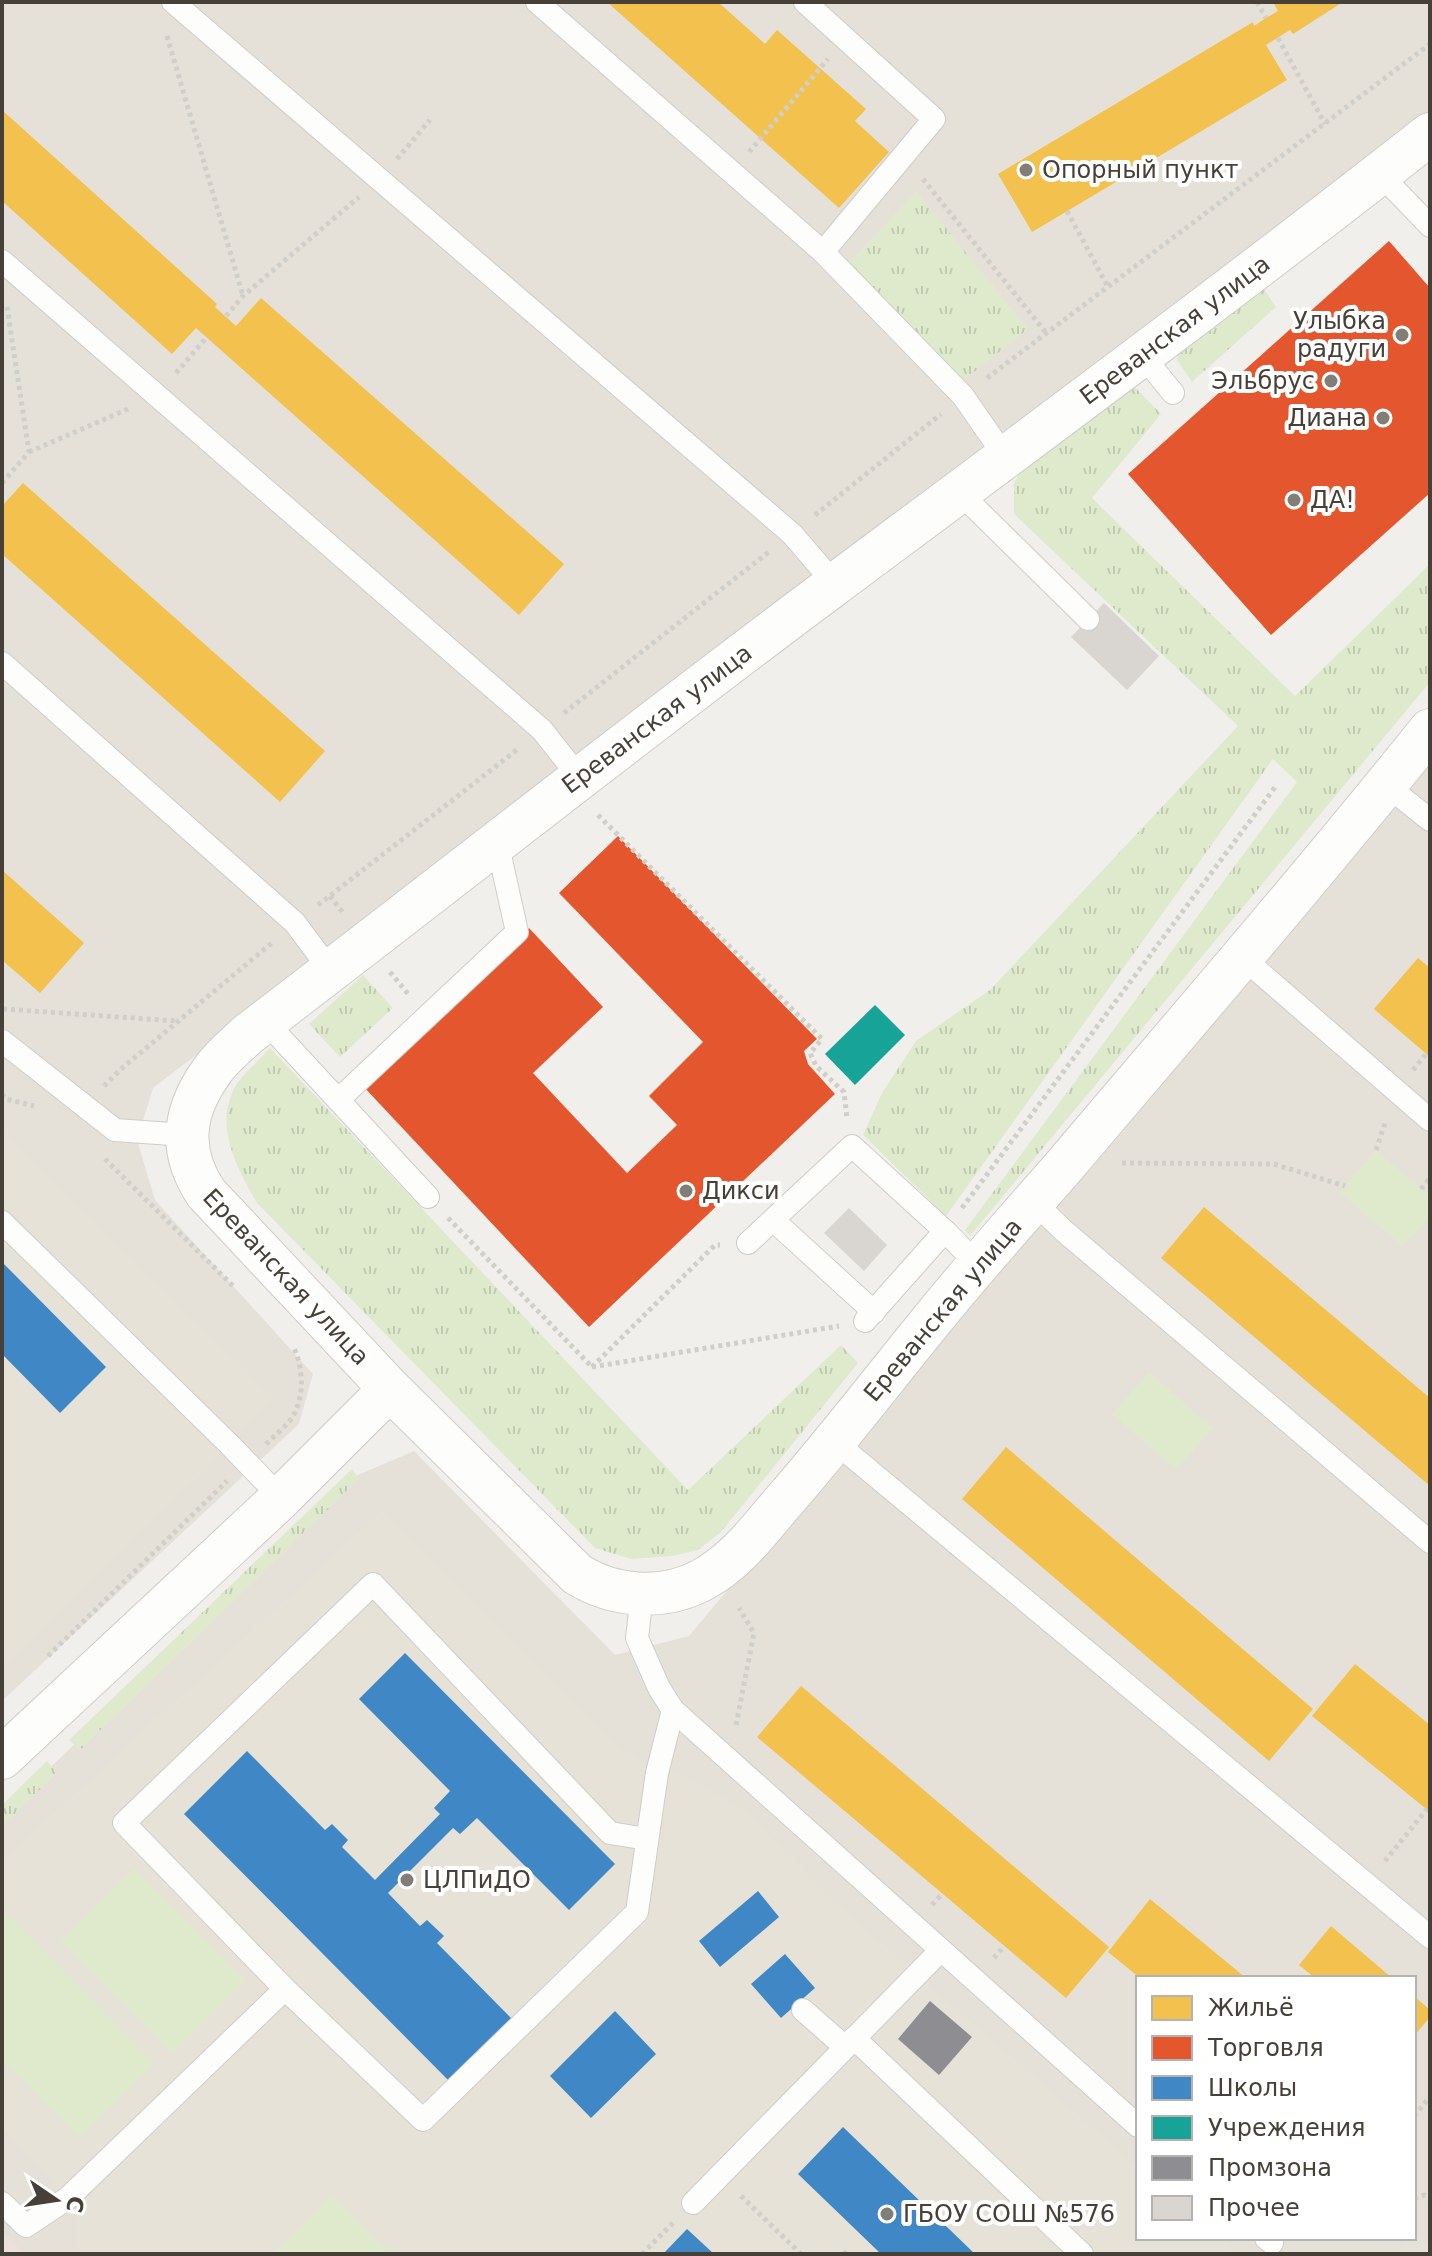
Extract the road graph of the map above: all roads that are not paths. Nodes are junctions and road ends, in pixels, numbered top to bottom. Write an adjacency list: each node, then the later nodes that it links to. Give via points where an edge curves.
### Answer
1 (173, 2): 13 (lane, via 792,534)
2 (537, 2): 7 (lane)
3 (805, 2): 7 (lane, via 934,119)
4 (1430, 134): 5 (street, Ереванская улица)
5 (1380, 174): 6 (lane); 9 (street, Ереванская улица)
6 (1430, 226)
7 (823, 252): 11 (lane, via 963,396)
8 (2, 261): 17 (lane, via 542,730)
9 (1142, 355): 10 (lane); 11 (street, Ереванская улица)
10 (1173, 393)
11 (1006, 458): 12 (street, Ереванская улица)
12 (960, 493): 13 (street, Ереванская улица); 14 (lane)
13 (835, 584): 17 (street, Ереванская улица)
14 (1088, 619)
15 (2, 663): 22 (lane, via 295,923)
16 (1430, 730): 18 (street, Ереванская улица)
17 (574, 782): 20 (street, Ереванская улица)
18 (1386, 785): 19 (lane); 21 (street, Ереванская улица)
19 (1430, 820)
20 (497, 842): 22 (street, Ереванская улица); 25 (lane, via 517,932)
21 (1242, 957): 26 (lane); 29 (street, Ереванская улица)
22 (330, 970): 23 (street, Ереванская улица)
23 (265, 1021): 25 (lane); 27 (street, Ереванская улица, via 213,1069 193,1103)
24 (2, 1041): 27 (lane, via 115,1130)
25 (338, 1100): 28 (lane)
26 (1430, 1120)
27 (186, 1135): 35 (street, Ереванская улица, via 190,1164 206,1193)
28 (428, 1197)
29 (1033, 1201): 34 (street, Ереванская улица); 38 (lane)
30 (773, 1220): 32 (lane, via 852,1146); 32 (lane, via 869,1317); 33 (lane)
31 (2, 1222): 37 (lane)
32 (945, 1231): 34 (lane)
33 (748, 1243)
34 (978, 1265): 36 (street, Ереванская улица)
35 (390, 1389): 37 (street); 39 (street, Ереванская улица, via 577,1574 613,1591)
36 (835, 1442): 39 (street, Ереванская улица, via 736,1556 702,1581); 43 (lane)
37 (281, 1498): 41 (street)
38 (1430, 1542)
39 (642, 1594): 40 (lane, via 637,1638)
40 (673, 1710): 42 (lane); 44 (lane)
41 (2, 1758)
42 (647, 1839): 45 (lane, via 637,1912 423,2120); 45 (lane, via 610,1833 373,1584 124,1823)
43 (1430, 1937)
44 (941, 1950): 47 (lane); 48 (lane)
45 (285, 1989): 49 (lane, via 68,2198 26,2226)
46 (803, 2010): 47 (lane)
47 (850, 2042): 50 (lane); 51 (lane)
48 (1136, 2124)
49 (2, 2203)
50 (693, 2203)
51 (1082, 2254)

